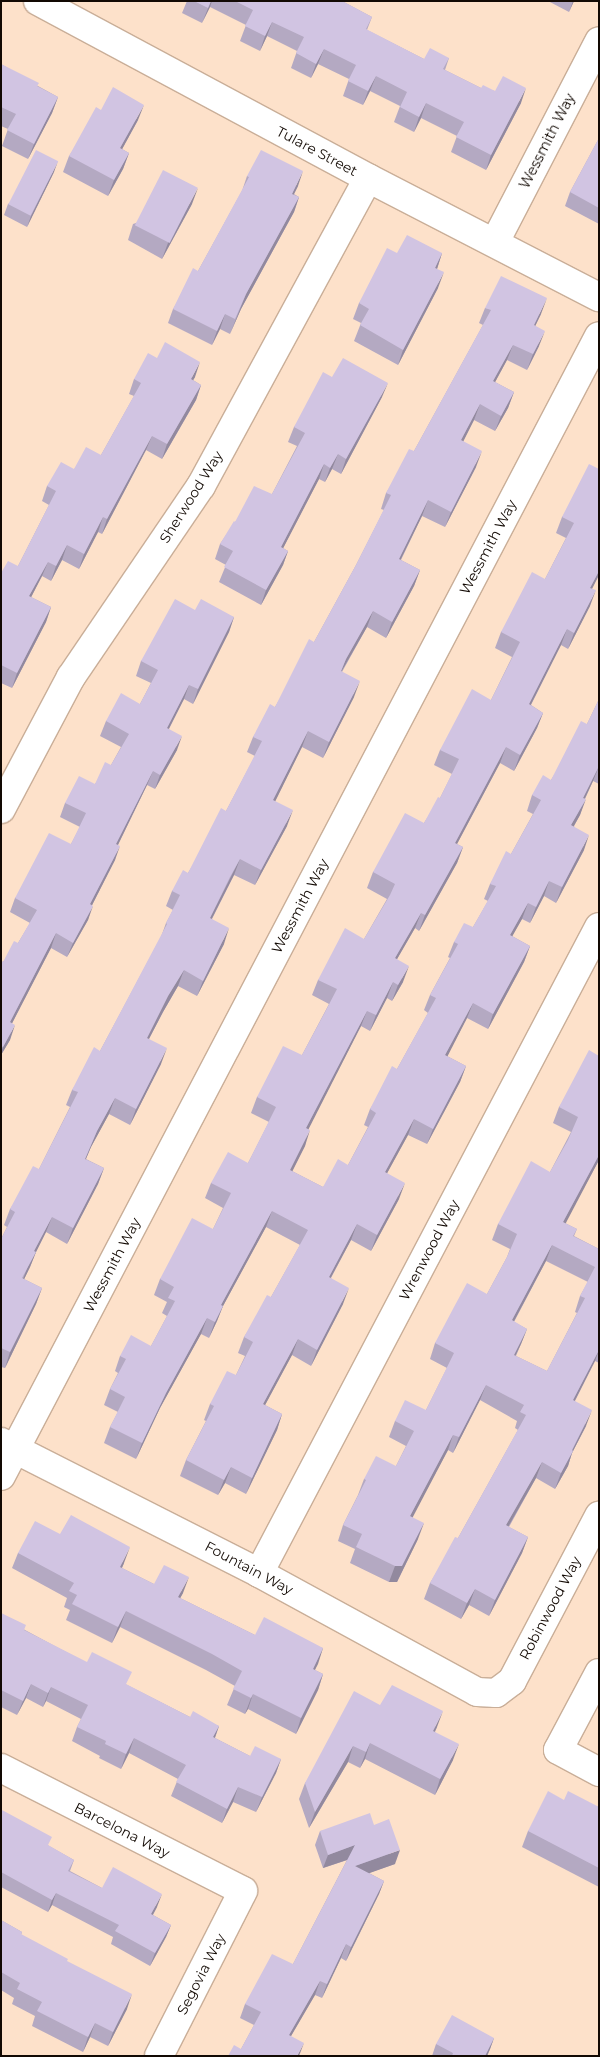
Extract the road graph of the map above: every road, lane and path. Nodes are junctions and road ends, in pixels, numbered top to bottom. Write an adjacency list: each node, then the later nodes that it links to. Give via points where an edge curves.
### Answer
1 (38, 1): 3 (street, Tulare Street)
2 (599, 41): 4 (street, Wessmith Way)
3 (368, 178): 4 (street, Tulare Street); 7 (street, Sherwood Way, via 202,486 70,677)
4 (494, 242): 5 (street, Tulare Street)
5 (599, 297)
6 (599, 336): 9 (street, Wessmith Way)
7 (1, 809)
8 (599, 927): 12 (street, Wrenwood Way)
9 (8, 1445): 10 (street, Wessmith Way); 12 (street, Fountain Way)
10 (1, 1476)
11 (599, 1516): 14 (street, Robinwood Way, via 512,1681)
12 (259, 1573): 14 (street, Fountain Way, via 477,1692)
13 (599, 1673): 16 (street, via 558,1750)
14 (496, 1693)
15 (1, 1768): 17 (street, Barcelona Way)
16 (599, 1772)
17 (243, 1892): 18 (street, Segovia Way)
18 (159, 2056)

